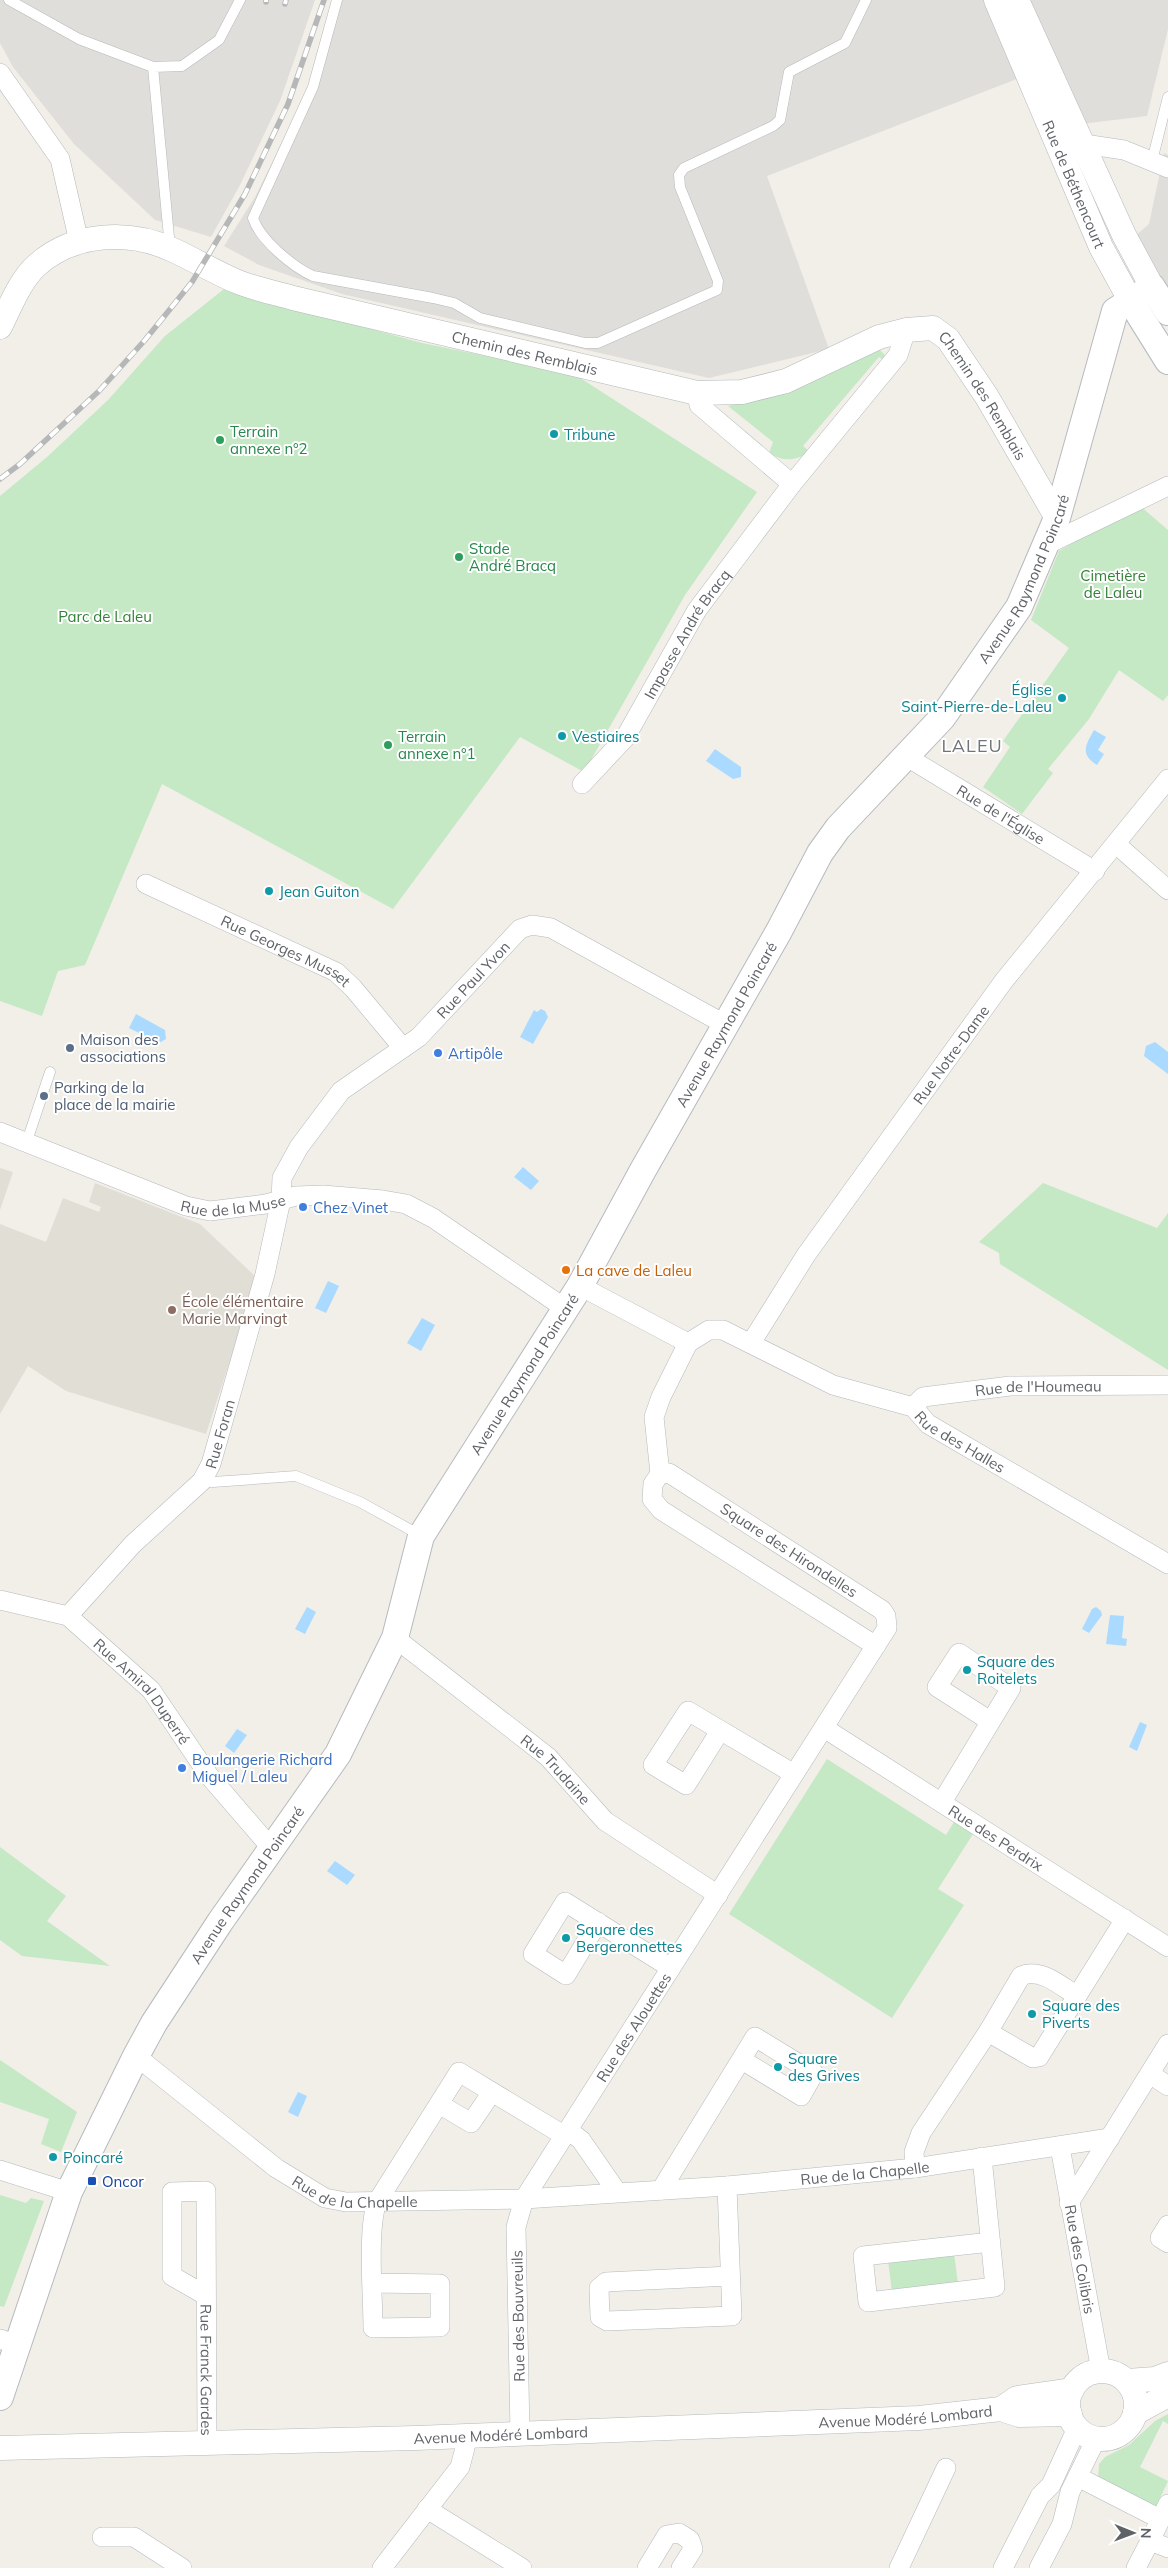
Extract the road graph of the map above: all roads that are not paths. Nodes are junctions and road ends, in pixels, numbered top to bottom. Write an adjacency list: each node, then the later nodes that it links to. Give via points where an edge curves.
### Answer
1 (9, 0): 8 (lane, via 78,39)
2 (240, 0): 8 (lane, via 219,40 182,66)
3 (336, 0): 4 (lane, via 313,87 253,218 256,227 295,268 312,276 433,298 454,304 480,318 585,343 598,342 718,290 718,282 680,187 679,175 684,168 780,120 789,72 845,43)
4 (866, 0)
5 (996, 0): 16 (street, Rue de Béthencourt, via 1100,247)
6 (1006, 0): 11 (street, via 1076,159)
7 (1017, 0): 11 (street, Rue de Béthencourt)
8 (153, 68): 14 (lane)
9 (0, 73): 13 (street, via 60,159)
10 (1168, 97): 12 (lane)
11 (1088, 154): 12 (street, via 1124,150); 15 (street, Rue de Béthencourt, via 1124,235)
12 (1160, 165)
13 (79, 242): 14 (street, Chemin des Remblais, via 109,236 125,237); 18 (street, Chemin des Remblais, via 36,266)
14 (170, 249): 21 (street, Chemin des Remblais, via 241,283 293,298)
15 (1152, 287): 16 (main road, Avenue Raymond Poincaré); 17 (main road, Rue de Béthencourt)
16 (1130, 300): 20 (main road, Rue de Béthencourt); 24 (main road, Avenue Raymond Poincaré, via 1115,311 1106,336)
17 (1168, 312)
18 (0, 327)
19 (906, 330): 21 (street, Chemin des Remblais, via 879,337 786,381 742,392); 22 (street, Impasse André Bracq, via 898,355); 24 (street, Chemin des Remblais, via 933,328 948,339 987,397)
20 (1168, 361)
21 (696, 393): 22 (street, via 699,405)
22 (792, 484): 29 (street, Impasse André Bracq, via 697,610 625,738)
23 (1168, 486): 25 (street)
24 (1057, 518): 25 (street); 26 (main road, Avenue Raymond Poincaré)
25 (1085, 527): 26 (street)
26 (1046, 546): 27 (main road, Avenue Raymond Poincaré, via 1019,607 942,718)
27 (907, 757): 31 (street, Rue de l'Église); 34 (main road, Avenue Raymond Poincaré, via 838,828 820,853)
28 (1168, 779): 30 (street, Rue Notre-Dame)
29 (582, 784)
30 (1116, 844): 31 (street, Rue Notre-Dame); 33 (street)
31 (1095, 871): 43 (street, Rue Notre-Dame, via 998,990 806,1255)
32 (146, 884): 35 (street, Rue Georges Musset, via 336,972)
33 (1168, 890)
34 (726, 1025): 35 (street, Rue Paul Yvon, via 551,928 532,925 520,929 419,1037); 40 (main road, Avenue Raymond Poincaré)
35 (403, 1048): 39 (street, Rue Paul Yvon, via 336,1096 299,1147 282,1178)
36 (50, 1072): 38 (lane)
37 (0, 1132): 38 (street, Rue de la Muse)
38 (27, 1141): 39 (street, Rue de la Muse, via 194,1208 210,1211)
39 (281, 1200): 41 (street, Rue de la Muse, via 323,1195 406,1204 433,1218); 47 (street, Rue Foran, via 265,1274 211,1464)
40 (580, 1286): 41 (main road, Avenue Raymond Poincaré); 42 (street)
41 (566, 1309): 48 (main road, Avenue Raymond Poincaré)
42 (688, 1343): 43 (street, Rue des Halles, via 709,1330 718,1329); 46 (street, via 654,1417)
43 (751, 1343): 45 (street, Rue des Halles, via 833,1385)
44 (1168, 1385): 45 (street, Rue de l'Houmeau, via 1010,1386 923,1397)
45 (912, 1407): 49 (street, Rue des Halles, via 928,1424)
46 (660, 1474): 53 (street, via 653,1484 652,1499 661,1510); 53 (street, Square des Hirondelles, via 670,1473 882,1610 887,1628)
47 (202, 1481): 48 (lane, via 296,1476 360,1502); 51 (street, Rue Foran, via 133,1544)
48 (421, 1536): 52 (main road, Avenue Raymond Poincaré)
49 (1168, 1564)
50 (0, 1600): 51 (street, Rue Amiral Duperré)
51 (68, 1616): 59 (street, Rue Amiral Duperré, via 152,1690 210,1777)
52 (395, 1638): 59 (main road, Avenue Raymond Poincaré, via 338,1754); 60 (street, Rue Trudaine, via 548,1757 605,1821)
53 (876, 1646): 55 (street, Square des Hirondelles)
54 (990, 1721): 58 (street)
55 (824, 1728): 57 (street, Rue des Alouettes); 58 (street, Rue des Perdrix)
56 (720, 1731): 57 (street)
57 (794, 1774): 60 (street, Rue des Alouettes)
58 (942, 1802): 61 (street, Rue des Perdrix)
59 (273, 1850): 68 (main road, Avenue Raymond Poincaré, via 209,1939 154,2022)
60 (718, 1895): 64 (street, Rue des Alouettes)
61 (1125, 1919): 63 (street, Rue des Perdrix); 65 (street)
62 (598, 1922): 64 (street)
63 (1168, 1947)
64 (671, 1968): 74 (street, Rue des Alouettes)
65 (1077, 1996): 66 (street, via 1040,1974 1030,1972 1021,1976); 66 (street, via 1038,2057 1033,2058)
66 (988, 2032): 78 (street, via 921,2133 914,2152)
67 (1168, 2044): 70 (street)
68 (136, 2056): 82 (main road, Avenue Raymond Poincaré); 85 (street, Rue de la Chapelle, via 301,2185 325,2198)
69 (742, 2060): 81 (street)
70 (1150, 2074): 71 (street); 75 (street)
71 (1168, 2086)
72 (492, 2092): 73 (street, via 470,2124); 73 (street, via 460,2072); 74 (street)
73 (440, 2104): 85 (street)
74 (567, 2133): 83 (street, via 581,2140); 84 (street, Rue des Alouettes)
75 (1110, 2138): 76 (street, Rue de la Chapelle); 86 (street)
76 (1060, 2146): 77 (street, Rue de la Chapelle); 86 (street, Rue des Colibris)
77 (982, 2157): 78 (street, Rue de la Chapelle); 88 (street)
78 (915, 2168): 80 (street, Rue de la Chapelle)
79 (0, 2170): 82 (street)
80 (727, 2186): 81 (street, Rue de la Chapelle); 90 (street)
81 (661, 2190): 83 (street, Rue de la Chapelle)
82 (69, 2192): 93 (main road, Avenue Raymond Poincaré)
83 (617, 2192): 84 (street, Rue de la Chapelle)
84 (524, 2199): 85 (street, Rue de la Chapelle); 103 (street, Rue des Bouvreuils, via 516,2226)
85 (377, 2202): 91 (street, via 373,2213)
86 (1070, 2204): 94 (street, Rue des Colibris)
87 (1168, 2225): 89 (street, via 1160,2238)
88 (990, 2242): 88 (street, via 995,2287 868,2302 862,2256)
89 (1168, 2243)
90 (730, 2276): 90 (street, via 732,2316 607,2321 600,2317 599,2288 606,2282)
91 (373, 2283)
92 (205, 2295): 92 (street, Rue Franck Gardes, via 206,2192 172,2192 172,2276); 105 (street, Rue Franck Gardes)
93 (9, 2342): 99 (main road, Avenue Raymond Poincaré)
94 (1101, 2371): 96 (street, via 1111,2372); 97 (street, via 1084,2376)
95 (1168, 2374): 96 (street, via 1155,2379)
96 (1127, 2381): 101 (street, via 1134,2391)
97 (1072, 2390): 100 (street, Avenue Modéré Lombard, via 1017,2398); 102 (street, via 1068,2401)
98 (1168, 2395): 101 (street)
99 (0, 2398)
100 (1001, 2409): 102 (street, Avenue Modéré Lombard); 103 (street, Avenue Modéré Lombard, via 910,2418)
101 (1136, 2414): 102 (street, via 1121,2434 1106,2439)
102 (1081, 2427): 108 (street); 120 (street)
103 (520, 2434): 104 (street, Avenue Modéré Lombard)
104 (465, 2436): 105 (street, Avenue Modéré Lombard); 109 (street, via 460,2467)
105 (207, 2444): 106 (street, Avenue Modéré Lombard)
106 (0, 2448)
107 (946, 2468): 119 (street)
108 (1078, 2477): 110 (street); 121 (street, via 1070,2492 1062,2524)
109 (427, 2509): 115 (street); 116 (street)
110 (1164, 2512): 112 (street)
111 (102, 2537): 114 (street, via 134,2538)
112 (1150, 2541): 113 (street); 122 (street)
113 (1168, 2548)
114 (182, 2568)
115 (382, 2568)
116 (522, 2568)
117 (646, 2568): 118 (street, via 667,2535 679,2533 690,2540 693,2549)
118 (681, 2568)
119 (899, 2568)
120 (1003, 2568)
121 (1039, 2568)
122 (1136, 2568)

